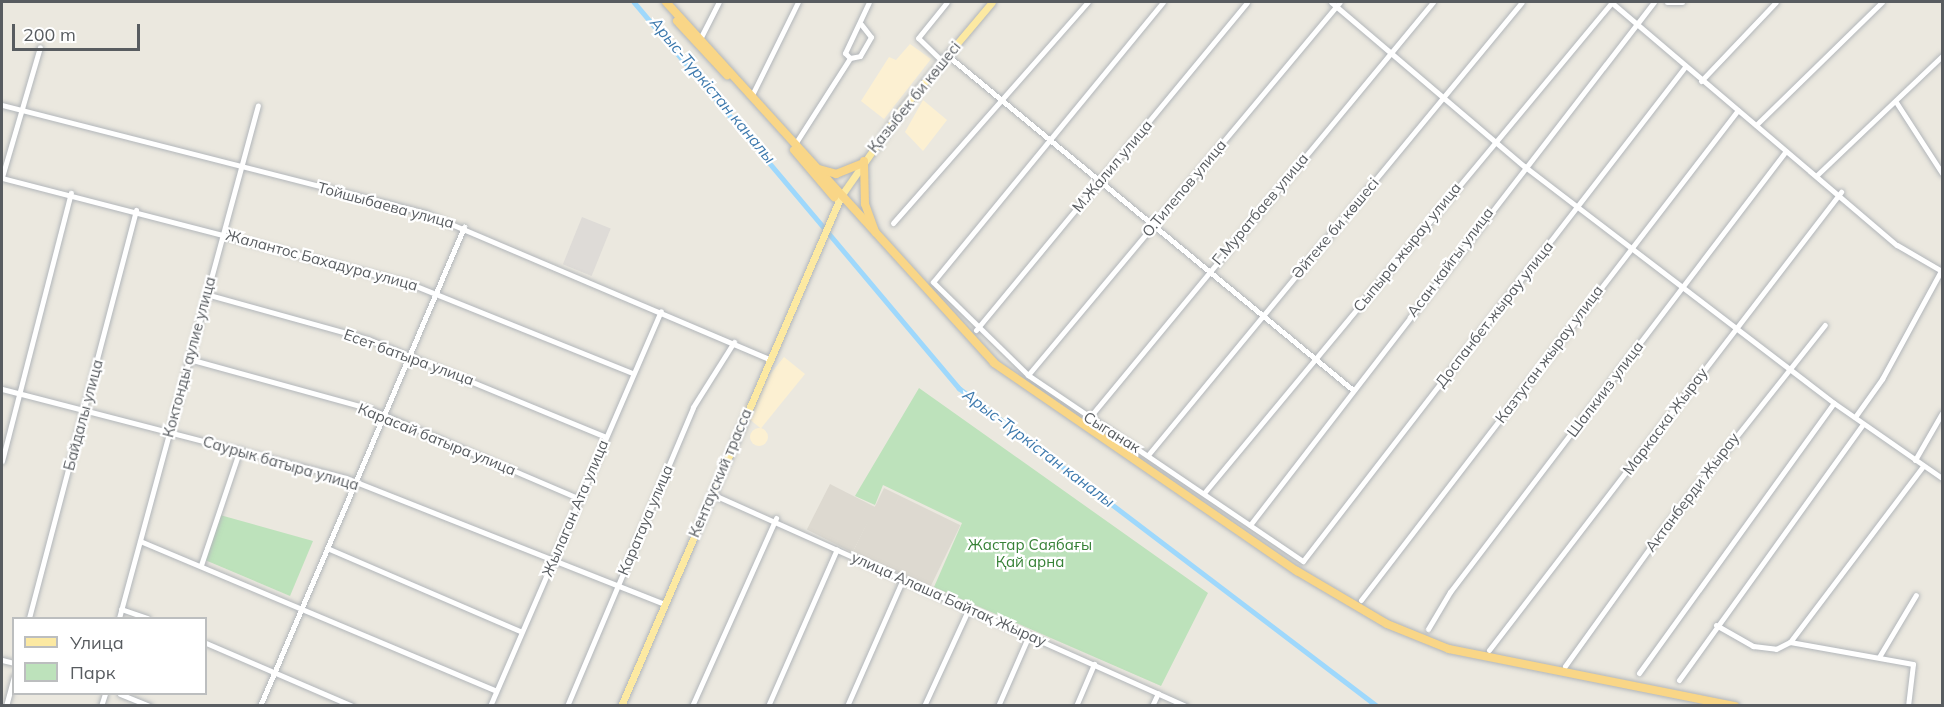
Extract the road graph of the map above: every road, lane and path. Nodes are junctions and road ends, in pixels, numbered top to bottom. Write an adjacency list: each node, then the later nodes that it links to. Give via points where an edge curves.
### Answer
1 (658, 2): 53 (highway)
2 (666, 2): 22 (highway)
3 (719, 2): 22 (street)
4 (798, 2): 30 (street)
5 (869, 2): 21 (street)
6 (947, 2): 26 (street, via 918,39)
7 (992, 2): 26 (main road, Қазыбек би көшесі)
8 (1088, 2): 32 (street)
9 (1163, 2): 39 (street)
10 (1247, 2): 50 (street, М.Жалил улица)
11 (1432, 2): 24 (street, Г.Муратбаев улица)
12 (1522, 2): 31 (street, Әйтеке би көшесі)
13 (1611, 2): 20 (street); 40 (street, Сыпыра жырау улица)
14 (1654, 2): 20 (street, Асан кайгы улица)
15 (1666, 2): 16 (street)
16 (1682, 2)
17 (1776, 2): 29 (street)
18 (1882, 2): 38 (street)
19 (1336, 3): 24 (street); 59 (street, О.Тилепов улица)
20 (1635, 23): 28 (street); 45 (street, Асан кайгы улица)
21 (861, 24): 25 (street, via 844,53); 25 (street, via 871,37 860,56)
22 (701, 37): 30 (highway)
23 (40, 47): 36 (street)
24 (1391, 52): 31 (street); 64 (street, Г.Муратбаев улица)
25 (850, 58): 41 (street)
26 (945, 58): 32 (street); 43 (main road, Қазыбек би көшесі)
27 (1942, 59): 33 (street)
28 (1685, 67): 29 (street); 54 (street, Доспанбет жырау улица)
29 (1701, 81): 37 (street)
30 (753, 95): 41 (highway)
31 (1442, 97): 40 (street); 69 (street, Әйтеке би көшесі)
32 (1001, 101): 39 (street); 57 (street)
33 (1896, 102): 47 (street); 48 (street)
34 (2, 105): 36 (street, Тойшыбаева улица)
35 (258, 105): 44 (street, Коктонды аулие улица)
36 (21, 109): 44 (street, Тойшыбаева улица); 49 (street)
37 (1738, 110): 38 (street); 62 (street, Казтуган жырау улица)
38 (1756, 125): 42 (street)
39 (1047, 140): 50 (street); 72 (street, Сыганак, via 948,261 935,286)
40 (1493, 141): 45 (street); 77 (street, Сыпыра жырау улица)
41 (795, 144): 46 (highway)
42 (1786, 151): 48 (street); 65 (street, Шалкииз улица)
43 (862, 162): 46 (highway, via 837,174); 53 (main road, Қазыбек би көшесі); 61 (highway, via 865,204)
44 (241, 166): 58 (street, Тойшыбаева улица); 60 (street, Коктонды аулие улица)
45 (1524, 166): 54 (street); 82 (street, Асан кайгы улица)
46 (819, 169): 53 (highway)
47 (1942, 173)
48 (1817, 175): 51 (street)
49 (2, 178): 52 (street, Жалантос Бахадура улица)
50 (1098, 182): 59 (street); 72 (street, М.Жалил улица)
51 (1841, 192): 63 (street, via 1897,245); 71 (street, Маркаска Жырау)
52 (71, 194): 55 (street, Жалантос Бахадура улица); 83 (street)
53 (840, 199): 56 (main road, Қазыбек би көшесі); 61 (highway); 154 (highway, via 964,344 1005,379 1353,612 1418,643 1478,663)
54 (1577, 206): 62 (street); 109 (street, Доспанбет жырау улица)
55 (136, 210): 60 (street, Жалантос Бахадура улица); 85 (street, Байдалы улица)
56 (831, 219): 76 (main road, Кентауский трасса)
57 (893, 223)
58 (464, 227): 66 (street); 68 (street, Тойшыбаева улица)
59 (1151, 228): 64 (street); 80 (street, О.Тилепов улица)
60 (222, 233): 66 (street, Жалантос Бахадура улица); 67 (street, Коктонды аулие улица)
61 (876, 235): 155 (highway, via 968,340 1016,381 1297,571 1387,624 1488,660)
62 (1632, 247): 65 (street); 114 (street, Казтуган жырау улица)
63 (1941, 269): 88 (street, via 1882,380)
64 (1207, 274): 69 (street); 89 (street, Г.Муратбаев улица)
65 (1684, 286): 71 (street); 123 (street, Шалкииз улица, via 1450,592)
66 (435, 292): 74 (street); 79 (street, Жалантос Бахадура улица)
67 (206, 294): 74 (street, Есет батыра улица); 75 (street, Коктонды аулие улица)
68 (661, 311): 73 (street, Тойшыбаева улица); 79 (street, Жылаган Ата улица)
69 (1262, 317): 77 (street); 94 (street, Әйтеке би көшесі)
70 (1825, 325): 78 (street, Актанберди Жырау)
71 (1736, 327): 78 (street); 128 (street, Маркаска Жырау)
72 (976, 330): 80 (street, Сыганак)
73 (734, 342): 76 (street, Тойшыбаева улица); 112 (street, Каратауа улица, via 693,407)
74 (408, 354): 87 (street); 92 (street, Есет батыра улица)
75 (189, 359): 87 (street, Карасай батыра улица); 91 (street, Коктонды аулие улица)
76 (769, 359): 101 (main road, Кентауский трасса)
77 (1313, 360): 82 (street); 100 (street, Сыпыра жырау улица)
78 (1788, 369): 84 (street); 131 (street, Актанберди Жырау)
79 (632, 373): 92 (street, Жылаган Ата улица)
80 (1028, 375): 89 (street, Сыганак)
81 (2, 389): 83 (street, Саурык батыра улица)
82 (1353, 390): 104 (street, Асан кайгы улица)
83 (19, 393): 85 (street, Саурык батыра улица); 96 (street)
84 (1834, 403): 88 (street); 133 (street)
85 (85, 408): 91 (street, Саурык батыра улица); 119 (street, Байдалы улица)
86 (1942, 413): 95 (street)
87 (384, 415): 99 (street); 102 (street, Карасай батыра улица)
88 (1855, 417): 90 (street)
89 (1089, 418): 94 (street, Сыганак)
90 (1863, 424): 95 (street); 122 (street)
91 (168, 432): 93 (street, Саурык батыра улица); 105 (street, Коктонды аулие улица)
92 (606, 437): 102 (street, Жылаган Ата улица)
93 (240, 450): 99 (street, Саурык батыра улица); 110 (street)
94 (1149, 455): 100 (street, Сыганак)
95 (1915, 460): 97 (street)
96 (2, 461)
97 (1923, 466): 98 (street); 126 (street)
98 (1942, 478)
99 (354, 483): 106 (street); 108 (street, Саурык батыра улица)
100 (1204, 493): 104 (street, Сыганак)
101 (712, 494): 103 (street, улица Алаша Байтақ Жырау); 115 (main road, Кентауский трасса)
102 (578, 498): 108 (street, Жылаган Ата улица)
103 (776, 518): 107 (street, улица Алаша Байтақ Жырау); 146 (street)
104 (1250, 525): 109 (street, Сыганак)
105 (140, 541): 110 (street); 117 (street, Коктонды аулие улица)
106 (327, 548): 118 (street); 124 (street)
107 (837, 549): 111 (street, улица Алаша Байтақ Жырау); 147 (street)
108 (553, 561): 112 (street, Саурык батыра улица); 124 (street, Жылаган Ата улица)
109 (1303, 561)
110 (201, 565): 118 (street)
111 (903, 579): 116 (street, улица Алаша Байтақ Жырау); 148 (street)
112 (617, 585): 115 (street, Саурык батыра улица); 144 (street, Каратауа улица)
113 (1916, 595): 129 (street)
114 (1361, 600)
115 (665, 604): 145 (main road, Кентауский трасса)
116 (969, 608): 125 (street, улица Алаша Байтақ Жырау); 149 (street)
117 (122, 609): 120 (street, Коктонды аулие улица); 121 (street)
118 (301, 610): 132 (street); 136 (street)
119 (29, 617)
120 (119, 617)
121 (144, 617)
122 (1716, 625): 126 (street, via 1753,646 1776,649); 134 (street)
123 (1428, 629)
124 (520, 631): 136 (street, Жылаган Ата улица)
125 (1029, 635): 130 (street, улица Алаша Байтақ Жырау); 150 (street)
126 (1790, 642): 129 (street)
127 (207, 643): 132 (street)
128 (1490, 650)
129 (1879, 657): 156 (street, via 1915,667)
130 (1094, 664): 137 (street, улица Алаша Байтақ Жырау); 151 (street)
131 (1565, 666)
132 (274, 673): 141 (street); 142 (street)
133 (1639, 674)
134 (1679, 681)
135 (12, 683): 139 (street)
136 (496, 692): 143 (street, Жылаган Ата улица)
137 (1158, 693): 152 (street); 153 (street, улица Алаша Байтақ Жырау)
138 (125, 695): 140 (street)
139 (6, 705)
140 (150, 705)
141 (260, 705)
142 (352, 705)
143 (490, 705)
144 (567, 705)
145 (621, 705)
146 (692, 705)
147 (768, 705)
148 (847, 705)
149 (924, 705)
150 (998, 705)
151 (1076, 705)
152 (1152, 705)
153 (1186, 705)
154 (1704, 705)
155 (1735, 705)
156 (1908, 705)

